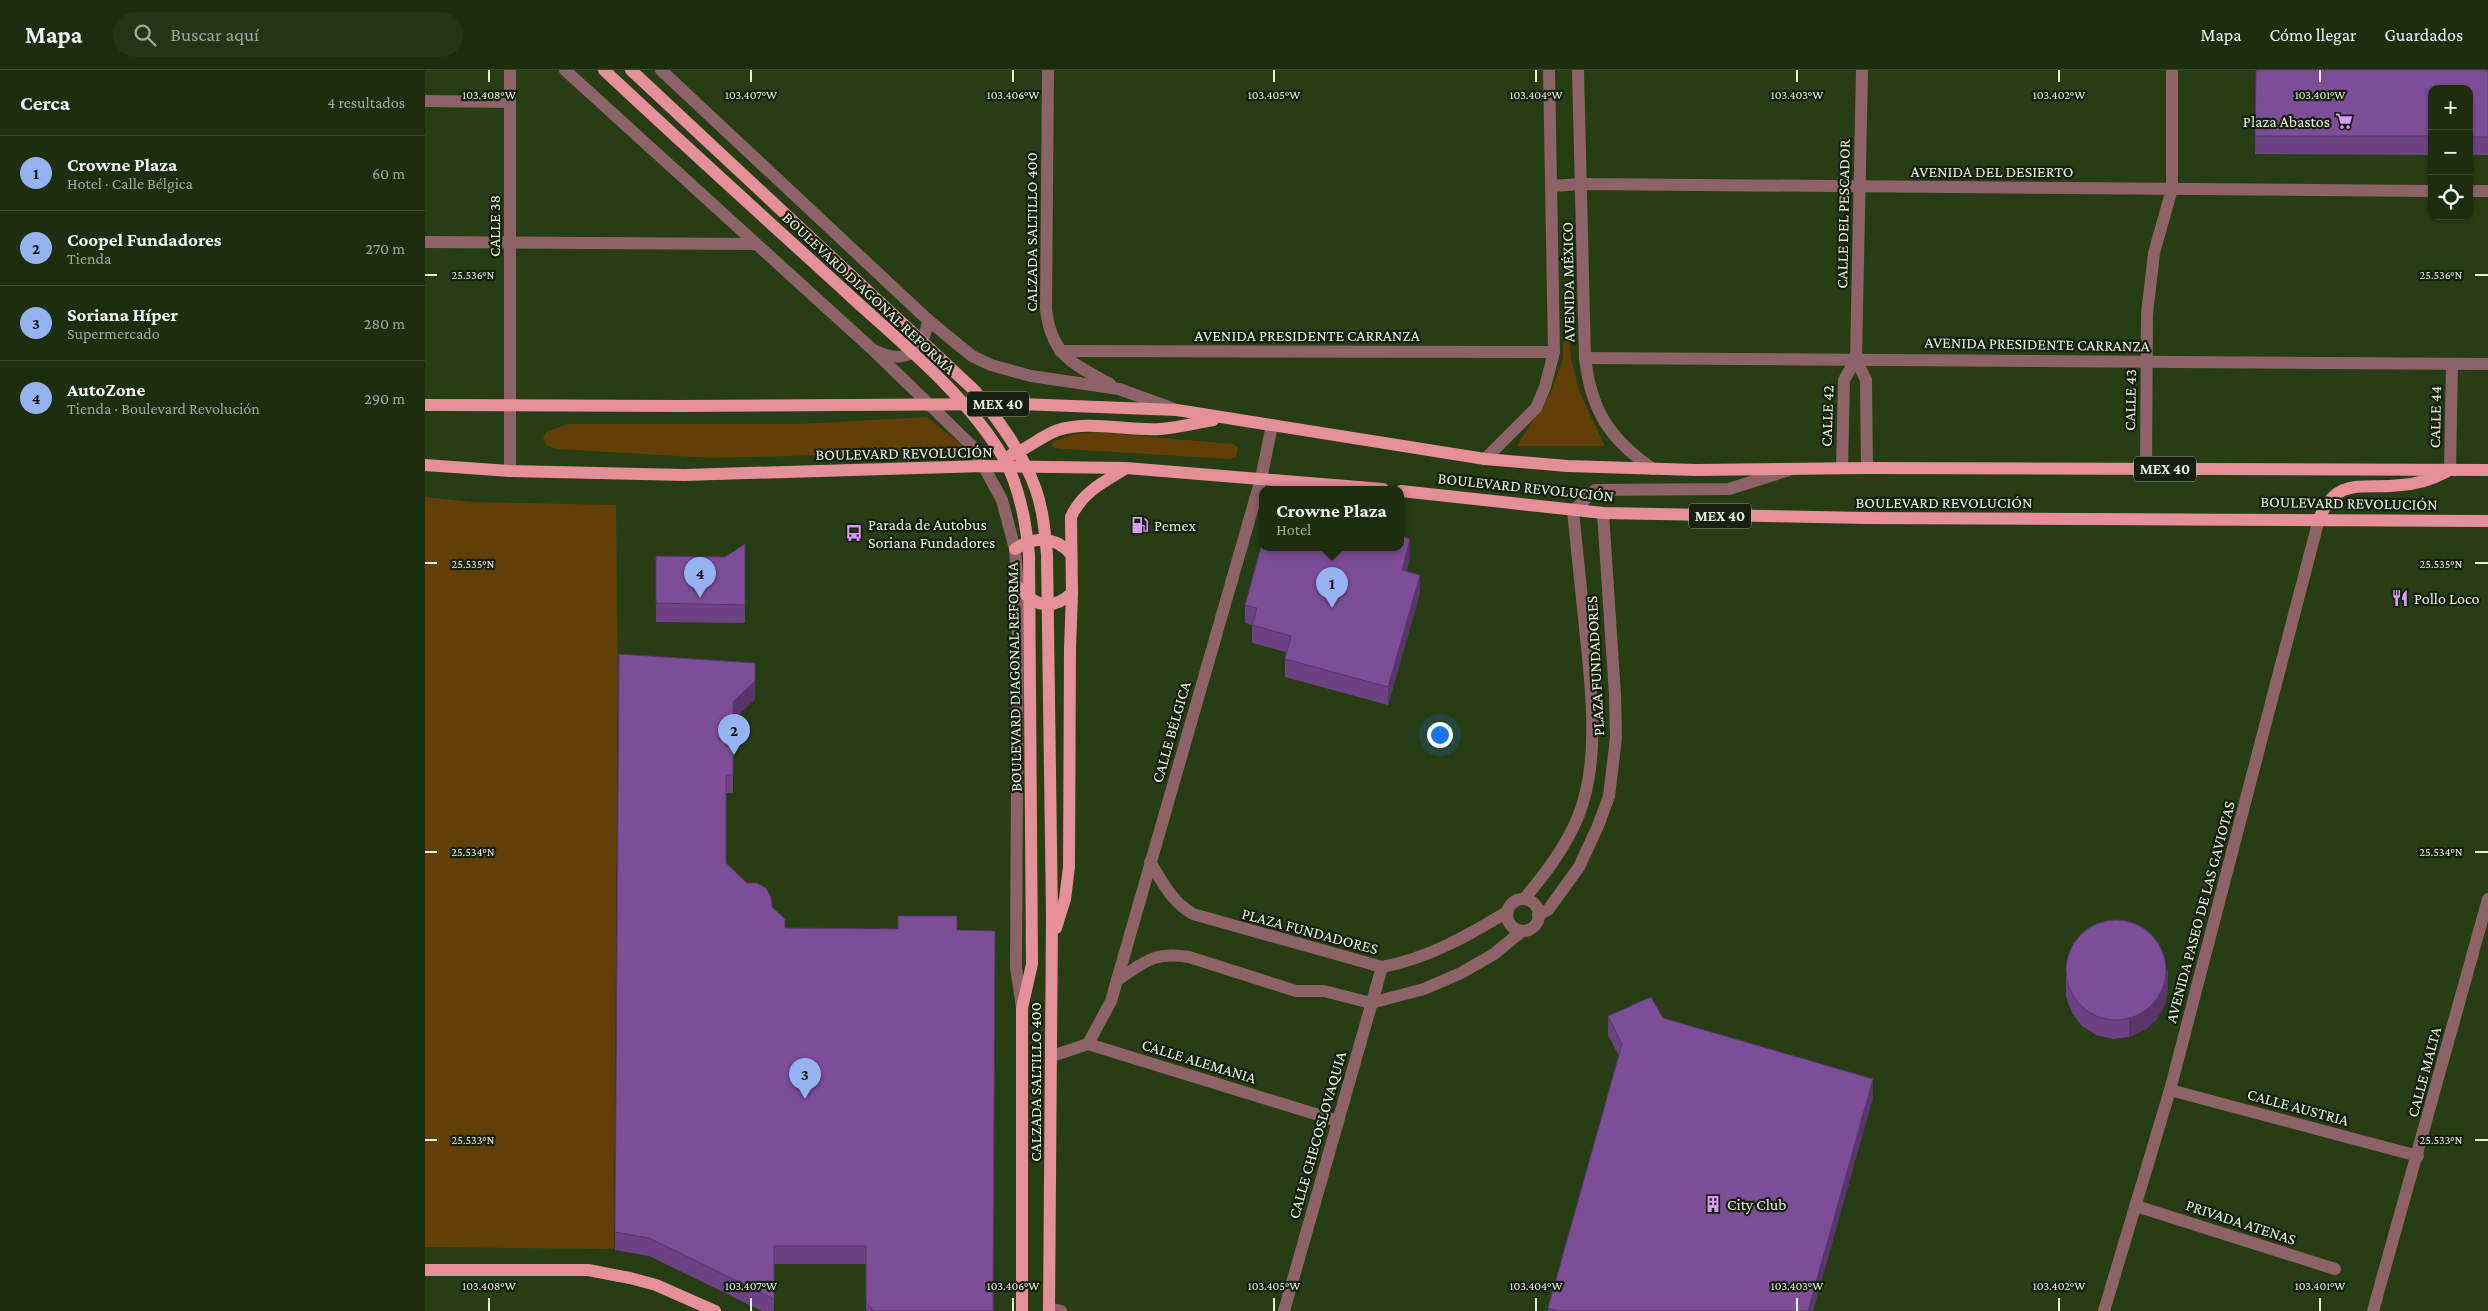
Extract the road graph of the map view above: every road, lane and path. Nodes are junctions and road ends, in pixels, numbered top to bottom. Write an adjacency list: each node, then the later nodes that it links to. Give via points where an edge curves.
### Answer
1 (510, 70): 12 (street, CALLE 38)
2 (565, 70): 22 (street)
3 (604, 70): 65 (main road, BOULEVARD DIAGONAL REFORMA, via 906,347 967,408 1004,459 1019,493 1027,528)
4 (631, 70): 64 (main road, BOULEVARD DIAGONAL REFORMA, via 955,370 994,414 1020,454 1036,491 1047,555)
5 (661, 70): 23 (street)
6 (1048, 70): 25 (street, CALZADA SALTILLO 400, via 1046,309 1049,330)
7 (1549, 70): 14 (street, AVENIDA MÉXICO)
8 (1578, 70): 13 (street, AVENIDA MÉXICO)
9 (1862, 70): 15 (street, CALLE DEL PESCADOR)
10 (2172, 70): 16 (street, CALLE 43)
11 (425, 101): 12 (street)
12 (510, 102): 21 (street, CALLE 38)
13 (1582, 184): 14 (street, AVENIDA DEL DESIERTO); 15 (street, AVENIDA DEL DESIERTO); 27 (street, AVENIDA MÉXICO)
14 (1552, 186): 26 (street, AVENIDA MÉXICO)
15 (1861, 186): 16 (street, AVENIDA DEL DESIERTO); 28 (street, CALLE DEL PESCADOR)
16 (2172, 189): 17 (street, AVENIDA DEL DESIERTO); 29 (street, CALLE 43, via 2150,281)
17 (2428, 191)
18 (2473, 191): 19 (street)
19 (2488, 192)
20 (425, 242): 21 (street)
21 (510, 242): 22 (street); 35 (street, CALLE 38)
22 (755, 244): 24 (street)
23 (928, 320): 24 (street, via 926,336 917,349 902,356 886,356); 32 (street, via 972,356 991,365 1031,376)
24 (872, 349): 33 (street)
25 (1060, 350): 26 (street, AVENIDA PRESIDENTE CARRANZA); 32 (street, CALZADA SALTILLO 400, via 1076,366)
26 (1554, 352): 39 (street, AVENIDA MÉXICO, via 1536,408)
27 (1585, 358): 28 (street, AVENIDA PRESIDENTE CARRANZA); 45 (street, AVENIDA MÉXICO, via 1597,411 1611,434)
28 (1856, 359): 29 (street, AVENIDA PRESIDENTE CARRANZA); 43 (street, CALLE 42, via 1844,380); 44 (street, via 1866,380)
29 (2147, 362): 30 (street, AVENIDA PRESIDENTE CARRANZA); 47 (street, CALLE 43)
30 (2452, 364): 31 (street, AVENIDA PRESIDENTE CARRANZA); 48 (street, CALLE 44)
31 (2488, 364)
32 (1119, 389): 36 (street)
33 (929, 404): 35 (main road, MEX 40); 36 (main road, MEX 40); 41 (street, via 973,447)
34 (425, 405): 35 (main road, MEX 40)
35 (510, 405): 50 (street, CALLE 38)
36 (1177, 410): 37 (main road, MEX 40)
37 (1223, 418): 38 (main road, MEX 40); 41 (main road, via 1161,429 1084,426 1058,430 1027,449)
38 (1272, 425): 39 (main road, MEX 40); 51 (street, CALLE BÉLGICA)
39 (1485, 459): 45 (main road, MEX 40)
40 (425, 465): 50 (main road, BOULEVARD REVOLUCIÓN)
41 (984, 466): 42 (main road, BOULEVARD REVOLUCIÓN); 50 (main road, BOULEVARD REVOLUCIÓN, via 684,475); 58 (street, via 1002,500)
42 (1125, 468): 51 (main road, BOULEVARD REVOLUCIÓN); 59 (main road, via 1088,492 1076,505 1071,516)
43 (1842, 468): 44 (main road, MEX 40); 46 (main road, MEX 40)
44 (1867, 468): 47 (main road, MEX 40)
45 (1653, 469): 46 (main road, MEX 40)
46 (1792, 469): 54 (street, via 1729,489 1595,490)
47 (2146, 469): 48 (main road, MEX 40)
48 (2450, 470): 49 (main road, MEX 40); 56 (main road, via 2421,482 2399,486 2347,487 2330,498)
49 (2488, 470)
50 (510, 471)
51 (1261, 479): 52 (main road, BOULEVARD REVOLUCIÓN); 66 (street, CALLE BÉLGICA)
52 (1346, 486)
53 (1404, 491): 54 (main road, BOULEVARD REVOLUCIÓN / MEX 40)
54 (1573, 511): 55 (main road, BOULEVARD REVOLUCIÓN / MEX 40); 63 (street, PLAZA FUNDADORES)
55 (1603, 513): 56 (main road, BOULEVARD REVOLUCIÓN / MEX 40, via 1867,518); 62 (street, PLAZA FUNDADORES)
56 (2319, 519): 57 (main road, BOULEVARD REVOLUCIÓN / MEX 40); 79 (street, AVENIDA PASEO DE LAS GAVIOTAS)
57 (2488, 521)
58 (1015, 549): 59 (main road, via 1025,542 1044,539 1063,545); 60 (street)
59 (1071, 554): 61 (main road)
60 (1017, 588): 61 (main road, via 1044,604 1063,601); 76 (street, via 1016,967)
61 (1073, 593): 72 (main road, via 1069,867 1065,899)
62 (1615, 695): 63 (street); 70 (street, PLAZA FUNDADORES, via 1616,738 1609,796 1579,867 1549,910)
63 (1592, 696): 68 (street, PLAZA FUNDADORES, via 1592,740 1578,816 1563,847)
64 (1052, 854): 72 (main road, CALZADA SALTILLO 400)
65 (1033, 857): 76 (main road, CALZADA SALTILLO 400, via 1032,964)
66 (1150, 862): 73 (street, PLAZA FUNDADORES, via 1171,898 1193,914); 74 (street, CALLE BÉLGICA)
67 (2488, 898): 81 (street, CALLE MALTA)
68 (1524, 899): 69 (street, via 1515,901); 70 (street, via 1534,904)
69 (1507, 912): 71 (street, via 1509,922); 73 (street, PLAZA FUNDADORES, via 1448,946 1409,962)
70 (1538, 915): 71 (street, via 1535,925)
71 (1521, 930): 75 (street, via 1494,954 1461,973 1424,989)
72 (1051, 942): 78 (main road, CALZADA SALTILLO 400)
73 (1382, 967): 75 (street, CALLE CHECOSLOVAQUIA)
74 (1117, 980): 75 (street, via 1156,956 1171,954 1296,990 1323,990); 77 (street, CALLE BÉLGICA, via 1111,1001)
75 (1371, 1003): 80 (street, CALLE CHECOSLOVAQUIA)
76 (1022, 1008): 87 (main road, CALZADA SALTILLO 400)
77 (1088, 1044): 78 (street); 80 (street, CALLE ALEMANIA)
78 (1052, 1056): 85 (main road, CALZADA SALTILLO 400)
79 (2170, 1090): 81 (street, CALLE AUSTRIA); 82 (street, AVENIDA PASEO DE LAS GAVIOTAS)
80 (1338, 1121): 88 (street, CALLE CHECOSLOVAQUIA)
81 (2418, 1156): 90 (street, CALLE MALTA)
82 (2136, 1206): 83 (street, PRIVADA ATENAS); 89 (street, AVENIDA PASEO DE LAS GAVIOTAS)
83 (2335, 1269)
84 (425, 1270): 86 (main road, via 587,1270 656,1285)
85 (1053, 1310)
86 (715, 1311)
87 (1022, 1311)
88 (1284, 1311)
89 (2104, 1311)
90 (2373, 1311)

